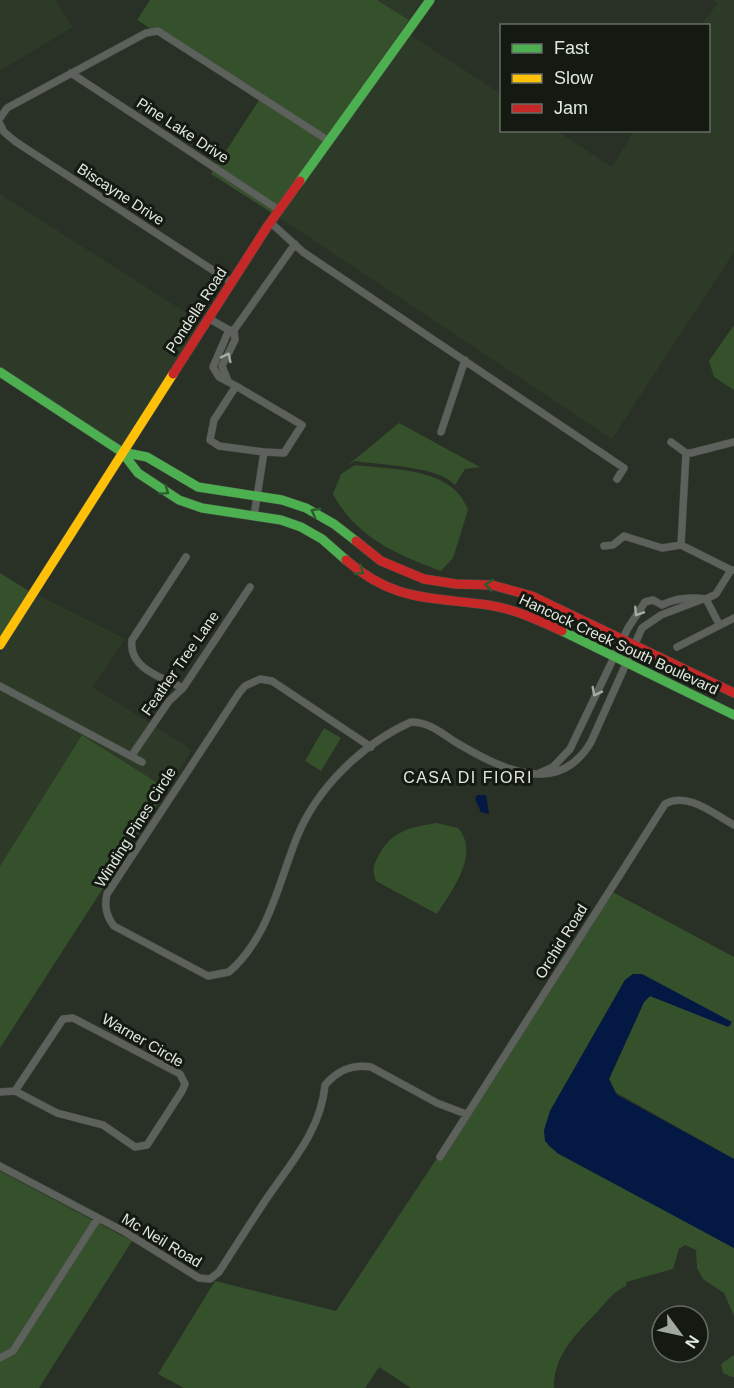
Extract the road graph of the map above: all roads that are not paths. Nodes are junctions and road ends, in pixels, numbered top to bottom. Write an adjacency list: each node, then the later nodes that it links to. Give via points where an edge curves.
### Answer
1 (430, 0): 5 (street, Pondella Road)
2 (71, 73): 3 (street, via 7,108); 5 (street, via 146,33 158,31); 6 (street, Pine Lake Drive)
3 (0, 118)
4 (0, 124): 9 (street, Biscayne Drive, via 16,142)
5 (330, 141): 6 (street, Pondella Road)
6 (279, 210): 7 (street, Pondella Road)
7 (270, 222): 8 (street); 9 (street, Pondella Road)
8 (295, 244): 11 (street); 12 (street)
9 (231, 282): 10 (street, Pondella Road)
10 (208, 318): 11 (street); 18 (street, Pondella Road)
11 (231, 330): 14 (street, via 213,367 219,377)
12 (465, 360): 15 (street); 21 (street, via 624,468)
13 (0, 372): 18 (street)
14 (233, 384): 19 (street, via 214,420 210,440 219,446); 19 (street, via 302,425 284,453)
15 (441, 432)
16 (671, 442): 20 (street)
17 (734, 442): 20 (street)
18 (122, 452): 22 (street, Hancock Creek South Boulevard, via 147,457 198,487); 23 (street, Hancock Creek South Boulevard, one-way to 23, via 138,473 179,500 202,508); 36 (street, Pondella Road)
19 (264, 452): 22 (street)
20 (686, 453): 24 (street)
21 (617, 479)
22 (257, 496): 23 (street); 29 (street, Hancock Creek South Boulevard, one-way to 22, via 492,585 443,583 396,569 371,555 327,519 306,508)
23 (254, 516): 31 (street, Hancock Creek South Boulevard, one-way to 31, via 281,520 312,532 356,568 395,591 429,600 490,605)
24 (681, 545): 25 (street, via 662,548 624,536 613,545); 27 (street)
25 (604, 546)
26 (186, 557): 41 (street, via 132,640 132,655 144,668)
27 (732, 570): 30 (street, via 716,594)
28 (250, 587): 41 (street, Feather Tree Lane)
29 (532, 596): 31 (street); 34 (street, Hancock Creek South Boulevard)
30 (704, 599): 33 (street); 34 (street, one-way to 34, via 662,605 653,600 645,602); 35 (street, via 652,621 642,628)
31 (523, 613): 38 (street, Hancock Creek South Boulevard)
32 (734, 618): 33 (street)
33 (719, 624): 37 (street)
34 (623, 640): 35 (street, Hancock Creek South Boulevard); 38 (street)
35 (633, 644): 39 (street, Winding Pines Circle); 42 (street, Hancock Creek South Boulevard)
36 (0, 645)
37 (677, 647)
38 (613, 658): 39 (street, Hancock Creek South Boulevard); 47 (street, one-way to 47, via 570,749 554,766)
39 (627, 664): 43 (street, Hancock Creek South Boulevard); 47 (street, Winding Pines Circle, via 582,756 570,767 552,774)
40 (0, 686): 45 (street)
41 (183, 688): 45 (street, Feather Tree Lane, via 169,701)
42 (734, 693)
43 (734, 715)
44 (371, 747): 44 (street, Winding Pines Circle, via 337,774 302,827 270,915 229,972 208,976 109,920 107,894 246,686 260,679 272,681); 47 (street, Winding Pines Circle, via 405,725 418,722 486,758)
45 (132, 755): 46 (street)
46 (142, 762)
47 (532, 774)
48 (734, 825): 51 (street, Orchid Road, via 685,800 674,799 665,804)
49 (15, 1091): 49 (street, Warner Circle, via 57,1113 103,1125 135,1146 147,1145 185,1084 180,1074 73,1018 63,1020); 50 (street)
50 (0, 1092)
51 (466, 1114): 52 (street, Orchid Road); 54 (street, Mc Neil Road, via 437,1103 371,1067 349,1067 325,1085 315,1124 292,1166 219,1272 210,1279 199,1278)
52 (440, 1157)
53 (0, 1166): 54 (street, Mc Neil Road)
54 (98, 1218): 55 (street, via 13,1351)
55 (0, 1358)

